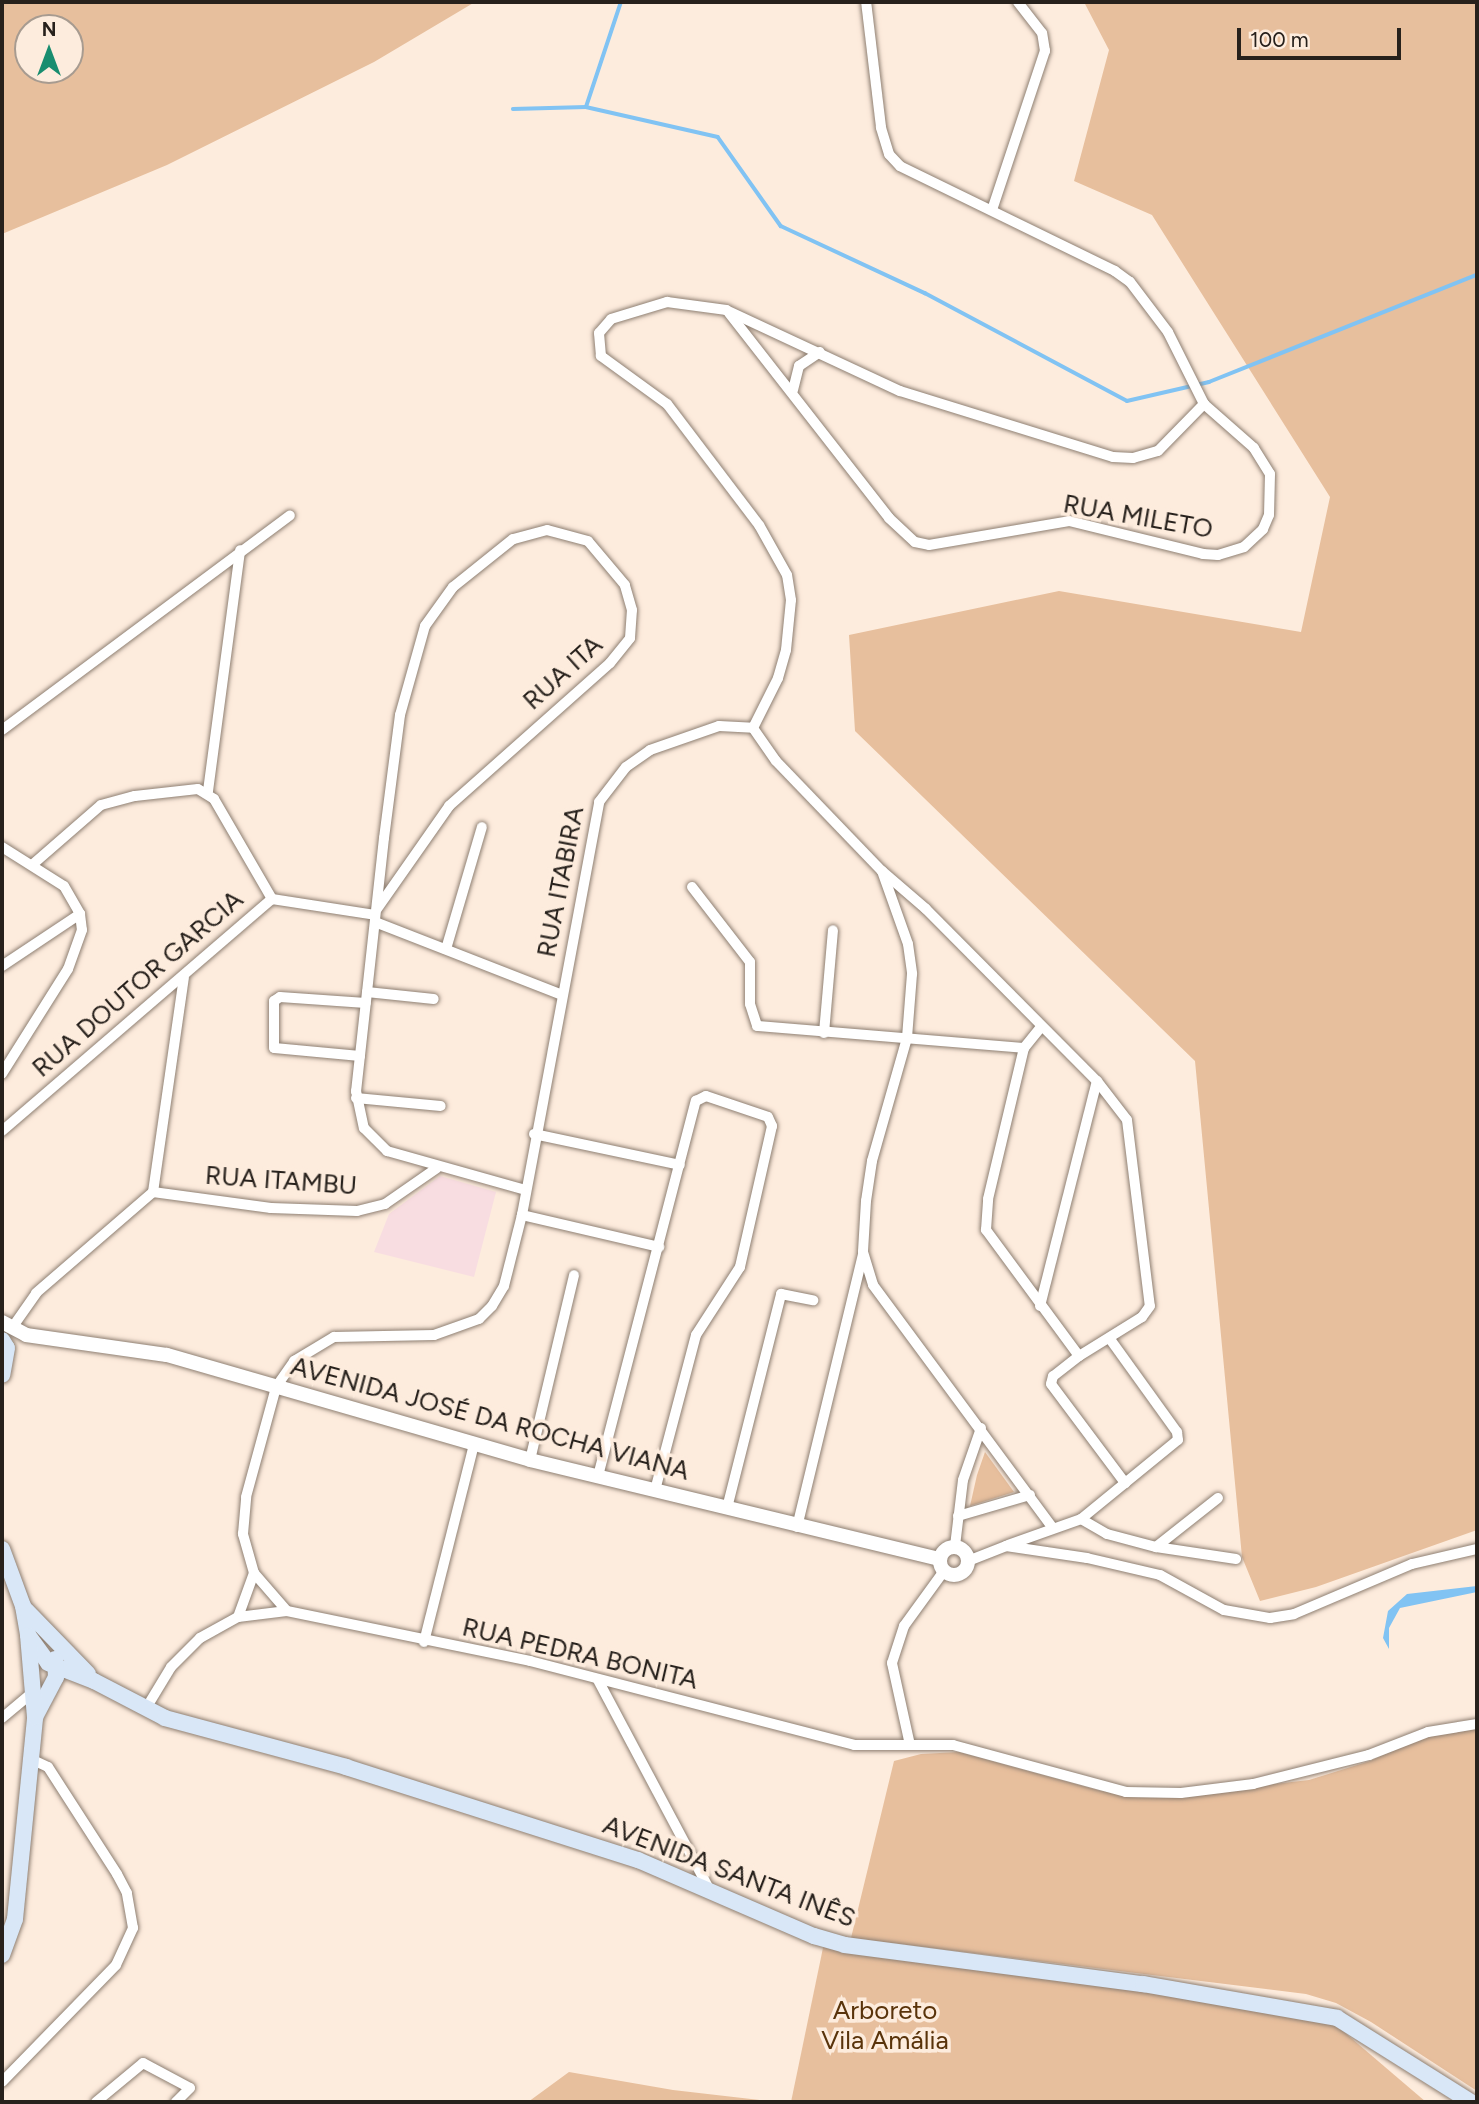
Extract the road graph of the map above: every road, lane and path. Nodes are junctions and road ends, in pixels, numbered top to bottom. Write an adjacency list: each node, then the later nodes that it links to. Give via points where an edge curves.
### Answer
1 (866, 2): 3 (street, RUA MILETO, via 881,127 889,154 900,166)
2 (1018, 2): 3 (street, via 1042,33 1045,51)
3 (992, 210): 7 (street, RUA MILETO, via 1130,282 1167,332)
4 (726, 310): 5 (street); 6 (street, RUA MILETO); 10 (street, via 667,302 611,319 599,332 601,356 667,404 759,525 787,575 786,650 778,678)
5 (820, 352): 6 (street, via 799,366); 7 (street, via 859,373 946,407 1113,457 1133,458 1158,450)
6 (793, 390): 7 (street, RUA MILETO, via 889,518 915,541 945,544 1069,522 1218,555 1255,540 1269,515 1272,488 1265,461)
7 (1204, 404)
8 (290, 515): 9 (street)
9 (240, 550): 11 (street); 12 (street)
10 (753, 727): 16 (street, via 776,761); 25 (street, RUA ITABIRA, via 719,726 650,750 607,786 597,810)
11 (2, 730)
12 (208, 791): 15 (street, via 108,802); 18 (street)
13 (482, 827): 22 (street)
14 (2, 847): 15 (street)
15 (32, 865): 19 (street, via 64,886)
16 (882, 871): 28 (street, via 926,909); 30 (street, via 908,944 912,974)
17 (692, 887): 29 (street, via 750,962 750,1004 757,1026)
18 (272, 899): 20 (street); 24 (street, RUA DOUTOR GARCIA)
19 (80, 914): 23 (street); 33 (street, via 77,952)
20 (376, 915): 20 (street, RUA ITA, via 400,715 428,619 453,587 524,533 557,530 588,541 625,584 632,610 629,638 610,663 449,806); 22 (street); 26 (street, RUA ITA)
21 (833, 930): 29 (street)
22 (446, 949): 25 (street)
23 (2, 966)
24 (184, 977): 37 (street, RUA DOUTOR GARCIA); 42 (street)
25 (562, 995): 38 (street, RUA ITABIRA)
26 (367, 998): 27 (street); 32 (street, RUA ITA); 32 (street, via 280,997 274,1001 274,1048)
27 (434, 999)
28 (1041, 1027): 31 (street); 34 (street)
29 (824, 1034): 30 (street)
30 (907, 1038): 31 (street); 45 (street, via 872,1161)
31 (1024, 1048): 48 (street, via 988,1199 986,1230)
32 (360, 1056): 35 (street, RUA ITA)
33 (2, 1074)
34 (1097, 1081): 48 (street); 51 (street, via 1127,1119 1150,1286 1146,1313)
35 (356, 1098): 36 (street); 40 (street, RUA ITA, via 361,1121 377,1144 400,1157)
36 (441, 1106)
37 (2, 1131)
38 (534, 1134): 39 (street); 41 (street, RUA ITABIRA)
39 (680, 1166): 44 (street); 61 (street, via 696,1101 706,1096 768,1117 772,1129 742,1260 696,1335)
40 (437, 1168): 41 (street, RUA ITA); 42 (street, RUA ITAMBU, via 385,1204 356,1211 271,1208)
41 (526, 1190): 43 (street, RUA ITABIRA)
42 (153, 1192): 49 (street)
43 (522, 1214): 44 (street); 55 (street, RUA ITABIRA, via 504,1286 479,1319 433,1335 334,1337 294,1361)
44 (659, 1247): 59 (street)
45 (863, 1252): 56 (street, via 873,1285); 67 (street)
46 (574, 1275): 58 (street)
47 (813, 1300): 64 (street, via 781,1294)
48 (1040, 1306): 53 (street)
49 (5, 1322): 50 (street)
50 (26, 1335): 52 (street); 55 (street, AVENIDA JOSÉ DA ROCHA VIANA, via 167,1354)
51 (1110, 1339): 53 (street); 60 (street, via 1177,1432 1175,1444)
52 (4, 1351): 54 (main road)
53 (1079, 1356): 60 (street, via 1054,1376 1051,1384)
54 (2, 1375)
55 (276, 1387): 57 (street, AVENIDA JOSÉ DA ROCHA VIANA); 77 (street, via 243,1515)
56 (981, 1428): 62 (street); 65 (street, via 963,1480)
57 (474, 1445): 58 (street, AVENIDA JOSÉ DA ROCHA VIANA); 81 (street)
58 (530, 1460): 59 (street, AVENIDA JOSÉ DA ROCHA VIANA)
59 (598, 1476): 61 (street, AVENIDA JOSÉ DA ROCHA VIANA)
60 (1125, 1483): 66 (street)
61 (655, 1490): 64 (street, AVENIDA JOSÉ DA ROCHA VIANA)
62 (1030, 1495): 65 (street); 68 (street)
63 (1219, 1498): 71 (street)
64 (727, 1508): 67 (street, AVENIDA JOSÉ DA ROCHA VIANA)
65 (958, 1516): 69 (street)
66 (1081, 1519): 68 (street); 71 (street, via 1107,1534)
67 (797, 1527): 76 (street, AVENIDA JOSÉ DA ROCHA VIANA)
68 (1052, 1527): 70 (street)
69 (955, 1546): 75 (street, via 964,1551); 76 (street, via 943,1551)
70 (1006, 1546): 73 (street, via 1148,1571 1224,1610 1270,1618 1293,1614 1412,1564); 75 (street)
71 (1156, 1547): 74 (street)
72 (2, 1549): 80 (main road)
73 (1477, 1549)
74 (1236, 1559)
75 (968, 1561): 76 (street, via 958,1574)
76 (942, 1565): 91 (street, via 904,1626 892,1663 894,1689)
77 (254, 1573): 78 (street); 79 (street)
78 (287, 1611): 79 (street, RUA PEDRA BONITA); 81 (street, RUA PEDRA BONITA)
79 (238, 1617): 87 (street, via 182,1653)
80 (33, 1631): 82 (main road, AVENIDA SANTA INÊS); 83 (main road); 86 (main road)
81 (424, 1642): 84 (street, RUA PEDRA BONITA, via 530,1661)
82 (73, 1659): 83 (main road); 85 (main road, AVENIDA SANTA INÊS)
83 (52, 1662): 85 (main road, AVENIDA SANTA INÊS); 86 (main road); 88 (main road, via 56,1678)
84 (598, 1680): 91 (street, RUA PEDRA BONITA, via 854,1745); 93 (street)
85 (94, 1681): 87 (main road, AVENIDA SANTA INÊS)
86 (31, 1694): 88 (main road); 89 (street)
87 (145, 1710): 93 (main road, AVENIDA SANTA INÊS, via 573,1839)
88 (35, 1717): 92 (main road)
89 (2, 1718)
90 (1477, 1724): 91 (street, RUA PEDRA BONITA, via 1428,1732 1369,1755 1276,1779 1170,1793 1114,1791 953,1745)
91 (910, 1745)
92 (31, 1759): 94 (main road, via 15,1919); 95 (street, via 48,1767 117,1874 127,1893 134,1928 116,1965)
93 (710, 1891): 98 (main road, AVENIDA SANTA INÊS, via 845,1945 1131,1982 1337,2018)
94 (2, 1955)
95 (2, 2082)
96 (96, 2102): 97 (street, via 138,2063 190,2088)
97 (176, 2102)
98 (1471, 2102)

